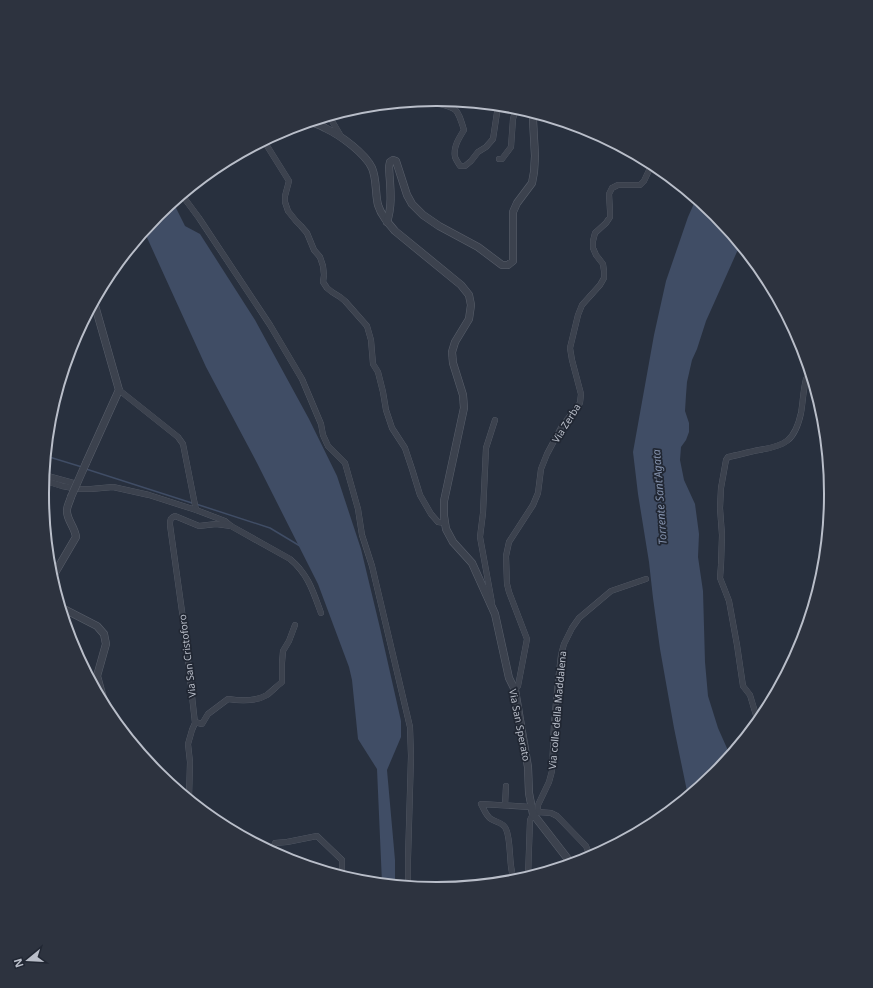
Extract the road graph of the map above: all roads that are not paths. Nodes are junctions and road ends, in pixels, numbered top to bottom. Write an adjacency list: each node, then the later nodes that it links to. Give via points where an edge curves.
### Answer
1 (452, 107): 2 (street, via 459,115 464,130 455,149 455,158 460,166 465,166 493,139)
2 (497, 112)
3 (514, 115): 9 (street, via 511,147 502,159)
4 (533, 119): 12 (street, via 534,172 532,183 513,212 512,261 508,265 502,265 478,247 424,215 412,204 399,167 393,160 389,167 390,212)
5 (332, 121): 7 (street)
6 (319, 125): 7 (street, Via San Sperato)
7 (343, 138): 12 (street, Via San Sperato, via 372,167 378,204)
8 (267, 145): 21 (street, via 289,181 285,196 288,211 307,233 320,257 323,282 345,301 367,326 373,364 378,372 392,428 405,448 420,495 438,522)
9 (499, 159)
10 (649, 170): 30 (street, Via Zerba, via 640,185 618,185 612,188 609,194 610,217 593,240 593,248 603,264 604,278 582,305 570,348 581,394 580,403 562,426 547,454 534,505 509,542 506,556 507,584 527,639 518,686)
11 (185, 200): 43 (street, via 270,325 302,379 328,446 345,463 410,727)
12 (387, 222): 21 (street, Via San Sperato, via 461,285 469,295 471,304 469,319 452,352 464,408 444,501)
13 (96, 309): 15 (street)
14 (806, 379): 31 (street, via 798,425 792,437 782,445 728,457 721,488 720,578 729,601 743,686 750,695)
15 (119, 390): 19 (street, bridge); 20 (street, via 178,437 183,444)
16 (495, 420): 27 (street, via 486,448 480,537)
17 (50, 477): 19 (street)
18 (49, 482): 20 (street, via 78,489 113,487)
19 (77, 484): 23 (street, bridge, via 67,510 76,537)
20 (195, 509): 22 (street)
21 (445, 523): 27 (street, Via San Sperato, via 453,542 472,563)
22 (231, 526): 26 (street, via 296,564 308,580); 32 (street, Via San Cristoforo, via 199,526 175,516 170,520)
23 (56, 571)
24 (646, 579): 36 (street, Via colle della Maddalena, via 611,591 579,618 564,644 558,680 552,771)
25 (67, 611): 29 (street, via 97,626 104,634 106,644)
26 (321, 613)
27 (494, 614): 30 (street, Via San Sperato, via 509,678)
28 (295, 625): 32 (street, via 283,651 282,682 266,695 256,699 228,699 208,714 202,724)
29 (96, 679)
30 (515, 690): 36 (street, Via San Sperato, via 528,767 529,793)
31 (756, 714)
32 (195, 722): 34 (street, Via San Cristoforo, via 188,744)
33 (506, 786): 35 (street)
34 (189, 792)
35 (505, 805): 36 (street); 42 (street, via 481,804 486,814 507,830)
36 (534, 811): 38 (street, via 558,816); 39 (street); 41 (street, Via colle della Maddalena, via 530,820)
37 (274, 846): 40 (street, via 275,843 318,836 342,860)
38 (588, 851)
39 (567, 859)
40 (342, 869)
41 (528, 870)
42 (512, 874)
43 (408, 881)

